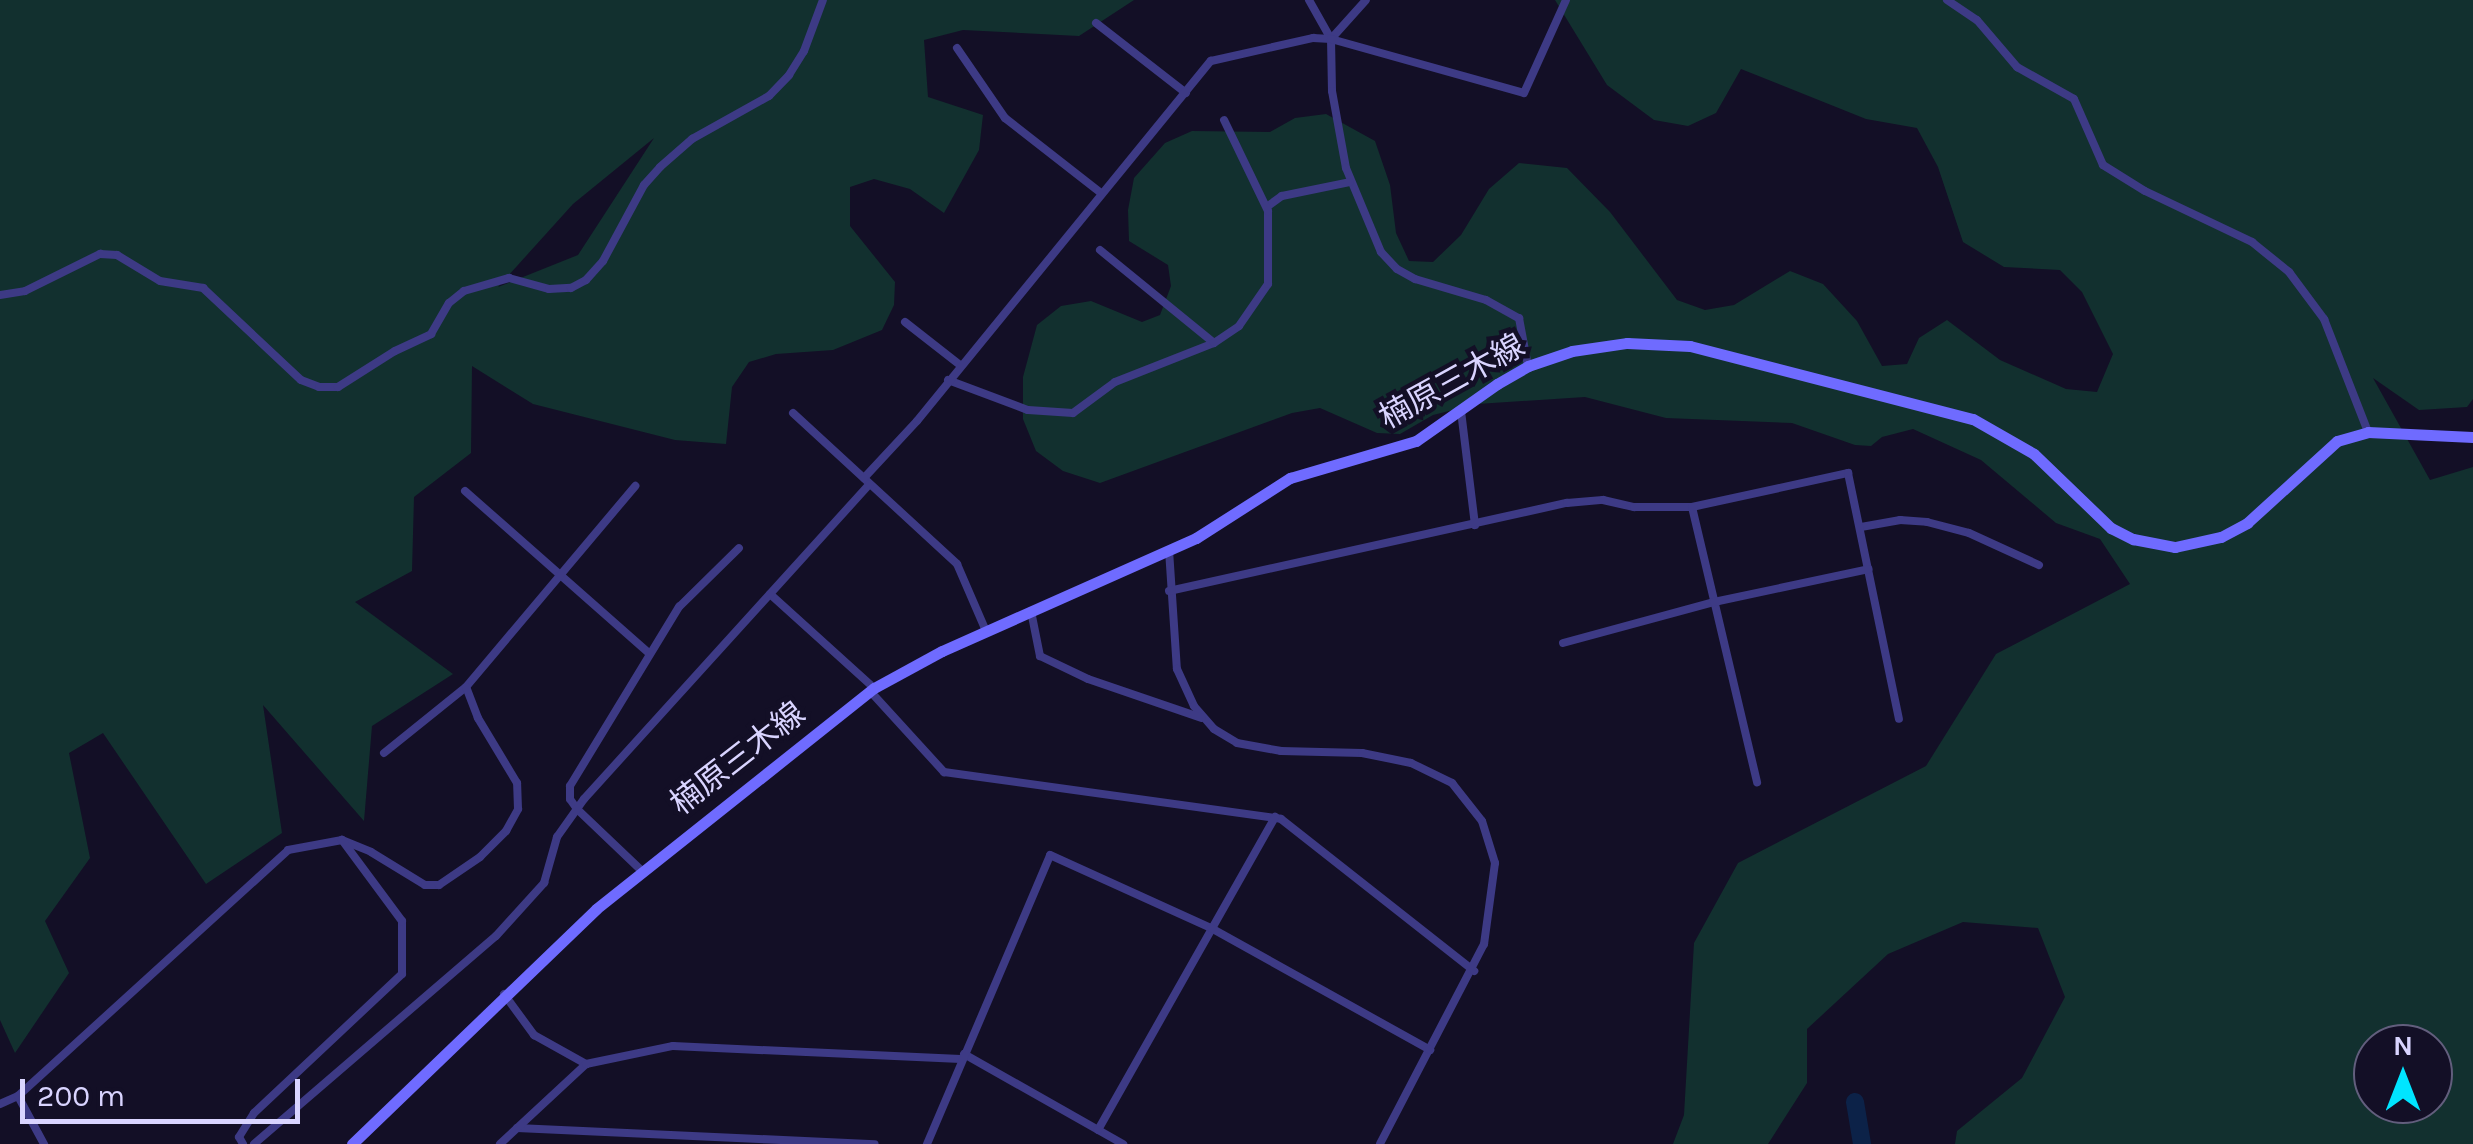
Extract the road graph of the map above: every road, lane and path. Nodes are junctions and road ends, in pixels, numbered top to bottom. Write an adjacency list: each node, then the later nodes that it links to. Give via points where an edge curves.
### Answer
1 (823, 0): 15 (street, via 789,75 769,96 692,139 660,166 604,262 586,280 549,290 510,278 464,291 432,334 338,387 319,388 284,368 204,288 160,281 116,255 100,254 24,291)
2 (1309, 0): 7 (street)
3 (1366, 0): 7 (street)
4 (1566, 0): 7 (street, via 1524,93)
5 (1946, 0): 23 (street, via 1977,20 2016,68 2074,99 2104,165 2252,242 2289,272 2324,318)
6 (1096, 23): 9 (street)
7 (1331, 39): 9 (street, via 1212,61); 11 (street, via 1338,139)
8 (956, 48): 12 (street, via 1005,118)
9 (1186, 93): 12 (street)
10 (1224, 120): 13 (street)
11 (1350, 182): 13 (street, via 1282,196); 19 (street, via 1382,252 1397,269 1519,318)
12 (1101, 193): 18 (street)
13 (1268, 206): 17 (street, via 1268,284 1240,326)
14 (1100, 250): 17 (street)
15 (0, 295)
16 (905, 322): 18 (street)
17 (1214, 343): 20 (street, via 1115,382 1072,413 1028,410)
18 (960, 365): 20 (street)
19 (1528, 366): 21 (main road, 楠原三木線); 23 (main road, 楠原三木線, via 1599,346 1690,346 1940,409 2034,454 2112,528 2133,540 2175,547 2221,537 2247,523 2318,454 2337,440)
20 (948, 380): 25 (street)
21 (1461, 411): 29 (street); 32 (main road, 楠原三木線, via 1416,442 1290,478)
22 (793, 413): 25 (street)
23 (2368, 432): 24 (main road, 楠原三木線)
24 (2473, 437)
25 (867, 481): 37 (street); 40 (street, via 957,564)
26 (635, 486): 35 (street)
27 (465, 491): 35 (street)
28 (1692, 507): 29 (street, via 1582,501); 30 (street, via 1848,472); 38 (street)
29 (1474, 525): 36 (street)
30 (1860, 527): 33 (street, via 1927,522 1969,533); 34 (street)
31 (740, 548): 42 (street, via 679,607)
32 (1169, 550): 36 (street); 39 (main road, 楠原三木線)
33 (2039, 566)
34 (1869, 569): 38 (street); 45 (street)
35 (560, 575): 42 (street); 43 (street)
36 (1170, 592): 46 (street, via 1177,669)
37 (770, 594): 44 (street); 49 (street)
38 (1714, 602): 41 (street); 48 (street)
39 (1031, 611): 40 (main road, 楠原三木線); 46 (street, via 1040,656)
40 (986, 632): 44 (main road, 楠原三木線)
41 (1563, 643)
42 (649, 653): 49 (street, via 570,786)
43 (466, 687): 47 (street); 51 (street, via 516,783 518,809 506,831 438,885 425,885)
44 (872, 689): 50 (street, via 944,772); 52 (main road, 楠原三木線)
45 (1899, 719)
46 (1206, 720): 54 (street, via 1237,743 1380,756 1452,783 1482,821 1495,863)
47 (384, 754)
48 (1756, 782)
49 (577, 809): 52 (street); 65 (street, via 557,837 544,883 496,936)
50 (1274, 818): 53 (street); 54 (street)
51 (342, 840): 59 (street, via 276,858); 64 (street, via 402,920 402,974 254,1113 238,1137)
52 (642, 871): 55 (main road, 楠原三木線)
53 (1212, 928): 56 (street); 57 (street, via 1050,855); 62 (street)
54 (1474, 971): 56 (street)
55 (504, 994): 58 (street, via 534,1035); 66 (main road, 楠原三木線)
56 (1430, 1050): 71 (street)
57 (963, 1057): 58 (street, via 673,1046); 62 (street); 69 (street)
58 (586, 1064): 61 (street)
59 (18, 1096): 60 (street); 63 (street)
60 (0, 1104)
61 (518, 1128): 67 (street); 68 (street)
62 (1098, 1130): 70 (street)
63 (44, 1144)
64 (243, 1144)
65 (254, 1144)
66 (352, 1144)
67 (500, 1144)
68 (875, 1144)
69 (927, 1144)
70 (1123, 1144)
71 (1380, 1144)

